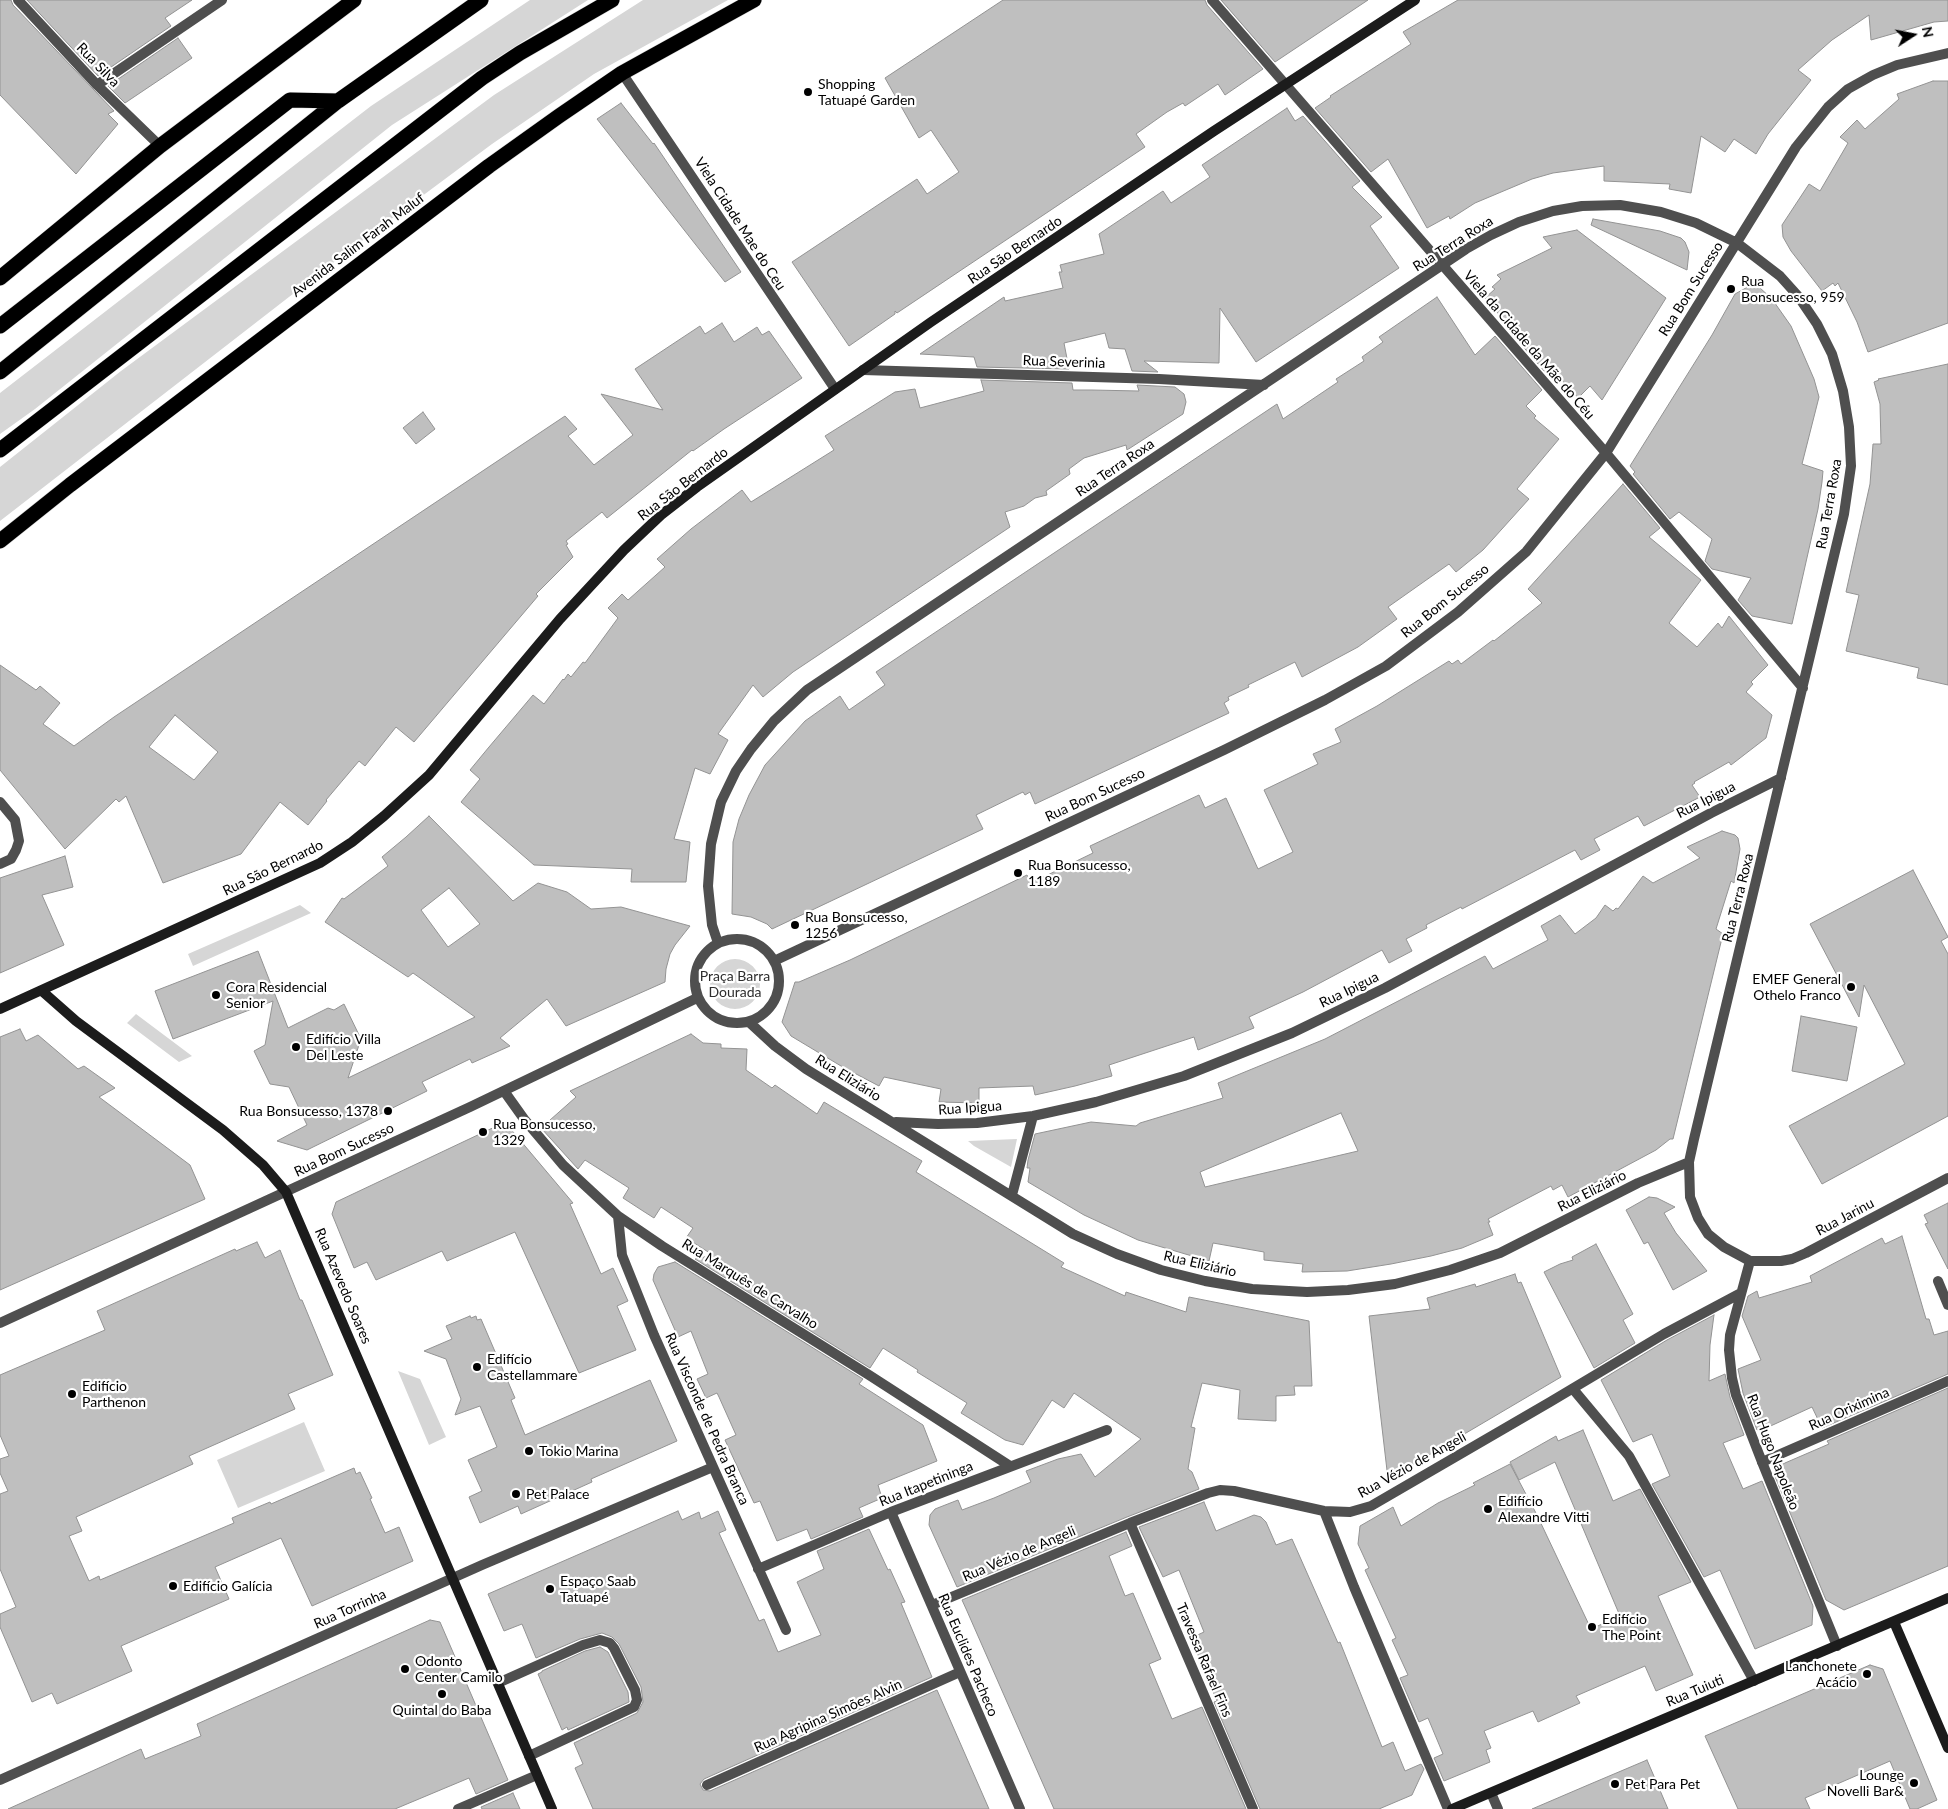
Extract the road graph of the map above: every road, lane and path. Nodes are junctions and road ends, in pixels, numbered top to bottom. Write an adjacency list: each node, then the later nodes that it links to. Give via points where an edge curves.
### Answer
1 (18, 0): 11 (street, Rua Silva)
2 (222, 0): 11 (street)
3 (354, 0): 14 (highway)
4 (481, 0): 13 (highway)
5 (612, 0): 23 (highway, via 482,78)
6 (754, 0): 10 (highway, Avenida Salim Farah Maluf)
7 (1212, 0): 12 (street, Viela da Cidade da Mãe do Céu)
8 (1415, 0): 12 (street, Rua São Bernardo)
9 (1948, 53): 15 (street, Rua Bom Sucesso, via 1897,64 1848,89 1828,107 1796,147)
10 (622, 73): 22 (street, Viela Cidade Mae do Ceu); 25 (highway, Avenida Salim Farah Maluf, via 481,172)
11 (97, 85): 14 (street, Rua Silva)
12 (1286, 85): 16 (street, Viela da Cidade da Mãe do Céu); 19 (street, Rua São Bernardo)
13 (338, 101): 18 (highway, via 290,100); 20 (highway)
14 (160, 146): 17 (highway)
15 (1737, 243): 16 (street, Rua Terra Roxa, via 1696,223 1661,212 1620,205 1582,206 1552,211 1519,222 1466,249); 24 (street, Rua Bom Sucesso); 26 (street, Rua Terra Roxa, via 1780,276 1817,324 1832,354 1849,427 1851,466 1844,514)
16 (1441, 266): 21 (street, Rua Terra Roxa); 24 (street, Viela da Cidade da Mãe do Céu)
17 (0, 278)
18 (0, 326)
19 (863, 370): 21 (street, Rua Severinia, via 1159,378); 22 (street, Rua São Bernardo)
20 (0, 372)
21 (1264, 385): 30 (street, Rua Terra Roxa, via 807,690 774,721 736,771 721,802 711,844 708,886 712,925)
22 (835, 389): 32 (street, Rua São Bernardo, via 661,515 560,619 429,775 352,842 320,863)
23 (0, 450)
24 (1606, 453): 26 (street, Viela da Cidade da Mãe do Céu); 31 (street, Rua Bom Sucesso, via 1526,552 1458,612 1386,666 1224,750)
25 (0, 541)
26 (1803, 688): 27 (street, Rua Terra Roxa)
27 (1781, 778): 37 (street, Rua Ipigua, via 1385,988 1292,1033 1184,1076 1096,1102); 39 (street, Rua Terra Roxa)
28 (0, 802): 29 (street, via 15,820 18,841 11,858)
29 (0, 864)
30 (718, 943): 31 (street, via 734,939 750,941 764,949); 33 (street, via 705,953 696,968 694,984)
31 (774, 961): 35 (street, via 779,978 777,995 768,1010)
32 (42, 991): 34 (street, Rua São Bernardo); 41 (street, Rua Azevedo Soares, via 76,1021 223,1130 263,1165)
33 (697, 998): 35 (street, via 709,1013 723,1022); 36 (street, Rua Bom Sucesso)
34 (0, 1009)
35 (749, 1022): 38 (street, Rua Eliziário, via 806,1069)
36 (504, 1091): 41 (street, Rua Bom Sucesso); 43 (street, Rua Marquês de Carvalho, via 563,1165)
37 (1033, 1116): 38 (street, Rua Ipigua, via 977,1123); 42 (street)
38 (894, 1122): 42 (street, Rua Eliziário)
39 (1689, 1162): 42 (street, Rua Eliziário, via 1638,1183 1500,1253 1395,1284 1307,1292 1252,1289 1161,1270 1073,1234); 44 (street, Rua Terra Roxa, via 1690,1197 1698,1218 1708,1234)
40 (1948, 1178): 44 (street, Rua Jarinu, via 1792,1259)
41 (286, 1192): 48 (street, Rua Bom Sucesso); 59 (street, Rua Azevedo Soares)
42 (1012, 1195)
43 (618, 1216): 53 (street, Rua Marquês de Carvalho); 54 (street, Rua Visconde de Pedra Branca, via 622,1255)
44 (1750, 1261): 46 (street, Rua Hugo Napoleão)
45 (1938, 1281): 47 (street)
46 (1741, 1293): 50 (street, Rua Vézio de Angeli, via 1664,1334); 52 (street, Rua Hugo Napoleão, via 1730,1334 1732,1378)
47 (1948, 1305)
48 (0, 1323)
49 (1948, 1381): 52 (street, Rua Oriximina)
50 (1573, 1389): 55 (street, Rua Vézio de Angeli, via 1371,1506 1350,1512); 66 (street, via 1629,1456)
51 (1107, 1430): 53 (street, Rua Itapetininga)
52 (1762, 1462): 64 (street, Rua Hugo Napoleão)
53 (1010, 1466): 56 (street, Rua Itapetininga)
54 (712, 1467): 58 (street, Rua Visconde de Pedra Branca); 59 (street, Rua Torrinha)
55 (1324, 1511): 57 (street, Rua Vézio de Angeli, via 1220,1490); 78 (street)
56 (891, 1512): 58 (street, Rua Itapetininga); 61 (street, Rua Euclides Pacheco)
57 (1130, 1523): 61 (street, Rua Vézio de Angeli); 77 (street, Travessa Rafael Fins)
58 (758, 1569): 63 (street, Rua Visconde de Pedra Branca)
59 (453, 1578): 67 (street, Rua Azevedo Soares); 71 (street, Rua Torrinha)
60 (1948, 1598): 62 (street, Rua Tuiuti)
61 (932, 1605): 65 (street, Rua Euclides Pacheco)
62 (1894, 1622): 64 (street, Rua Tuiuti); 68 (street)
63 (786, 1630)
64 (1836, 1646): 66 (street, Rua Tuiuti)
65 (960, 1672): 72 (street, Rua Agripina Simões Alvin); 74 (street, Rua Euclides Pacheco)
66 (1754, 1681): 73 (street, Rua Tuiuti)
67 (498, 1683): 69 (street, Rua Azevedo Soares); 69 (street, via 600,1640 614,1648 634,1690 637,1700 634,1707)
68 (1948, 1748)
69 (529, 1756): 70 (street, Rua Azevedo Soares)
70 (537, 1774): 75 (street); 76 (street, Rua Azevedo Soares)
71 (0, 1780)
72 (707, 1785)
73 (1491, 1793): 79 (street, Rua Tuiuti); 80 (street)
74 (1018, 1808)
75 (458, 1809)
76 (552, 1809)
77 (1253, 1809)
78 (1448, 1809)
79 (1452, 1809)
80 (1498, 1809)

